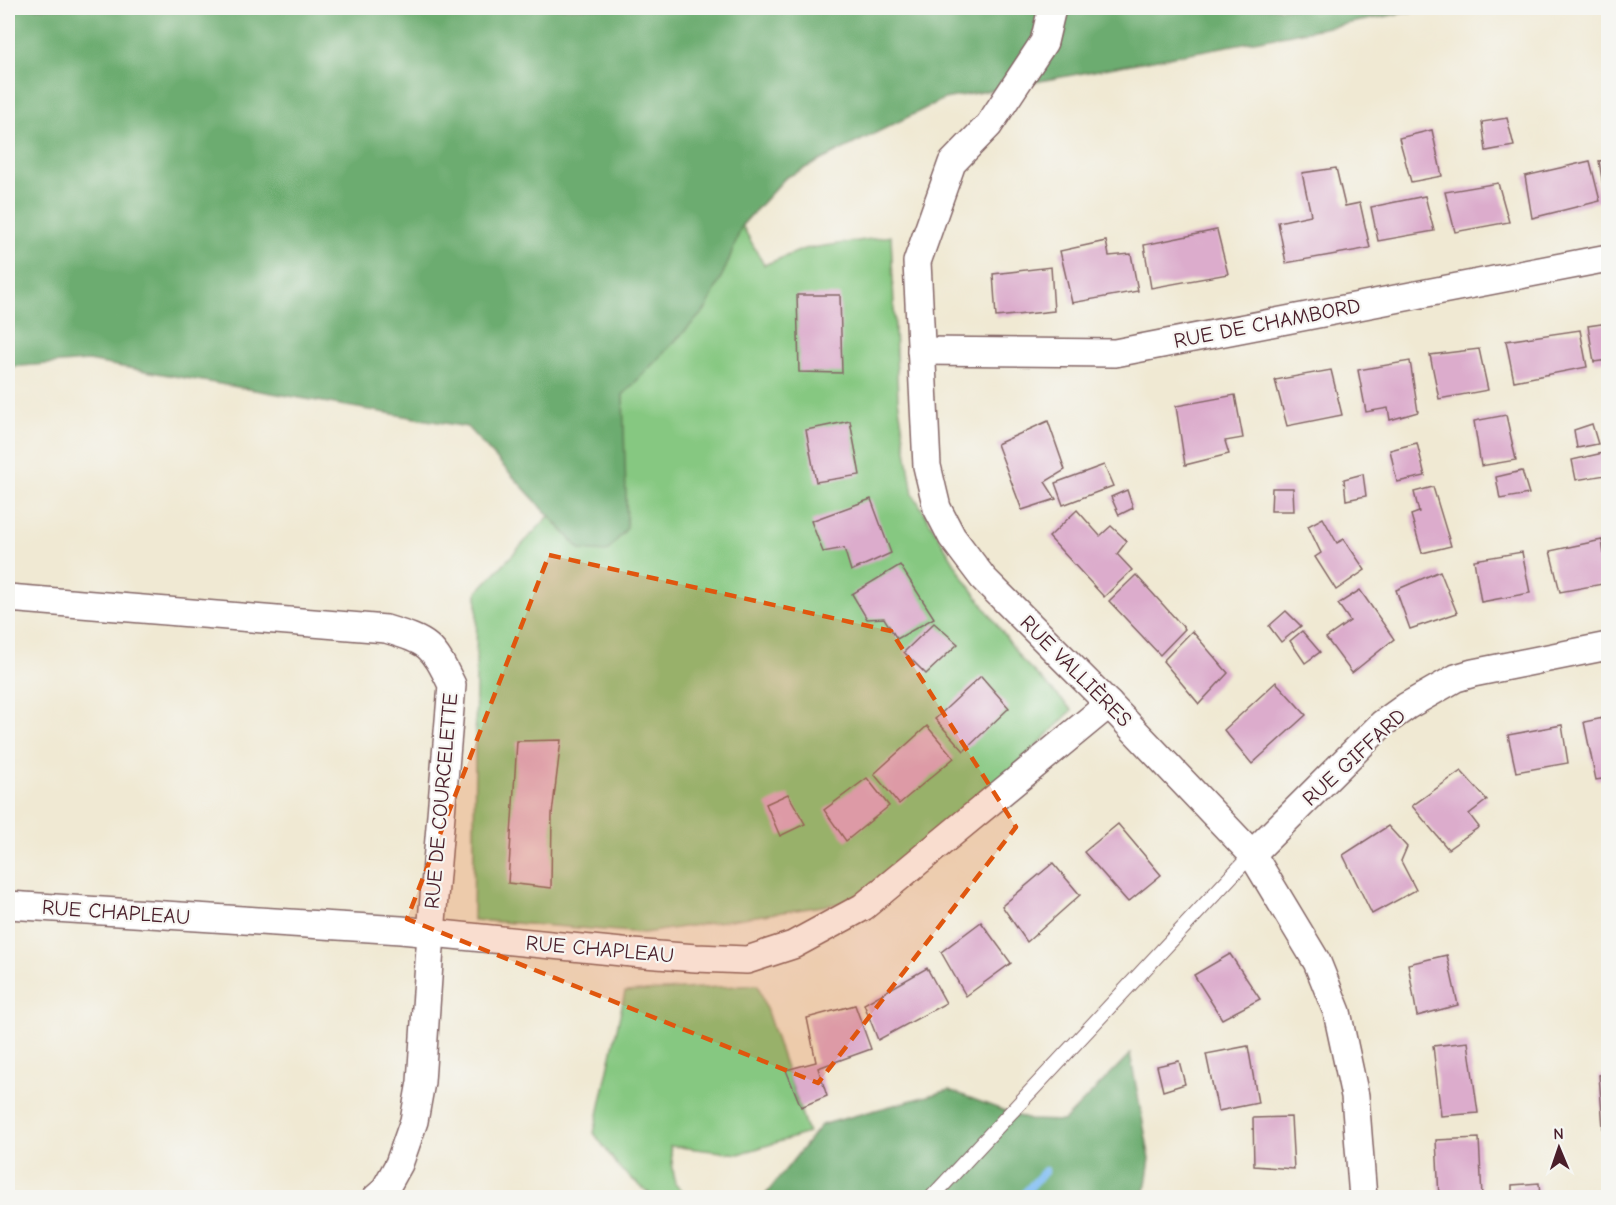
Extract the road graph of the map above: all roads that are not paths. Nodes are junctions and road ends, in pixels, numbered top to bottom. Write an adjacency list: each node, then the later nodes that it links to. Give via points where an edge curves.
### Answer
1 (1052, 8): 3 (street, RUE VALLIÈRES, via 1044,42 989,125 952,164 917,262)
2 (1608, 258): 3 (street, RUE DE CHAMBORD, via 1115,352)
3 (921, 351): 6 (street, RUE VALLIÈRES, via 927,465 938,508 952,537 983,578)
4 (8, 598): 9 (street, RUE DE COURCELETTE, via 386,629 420,640 438,656 452,685)
5 (1608, 646): 7 (street, RUE GIFFARD, via 1456,678 1407,706 1382,724)
6 (1109, 704): 7 (street, RUE VALLIÈRES); 9 (street, RUE CHAPLEAU, via 863,908 793,945 747,960)
7 (1252, 854): 11 (lane); 12 (street, RUE VALLIÈRES, via 1317,962 1337,1012 1355,1096)
8 (8, 905): 9 (street, RUE CHAPLEAU)
9 (430, 933): 10 (street, RUE DE COURCELETTE, via 421,1082 414,1121 399,1164 384,1191)
10 (376, 1197)
11 (931, 1197)
12 (1363, 1197)

